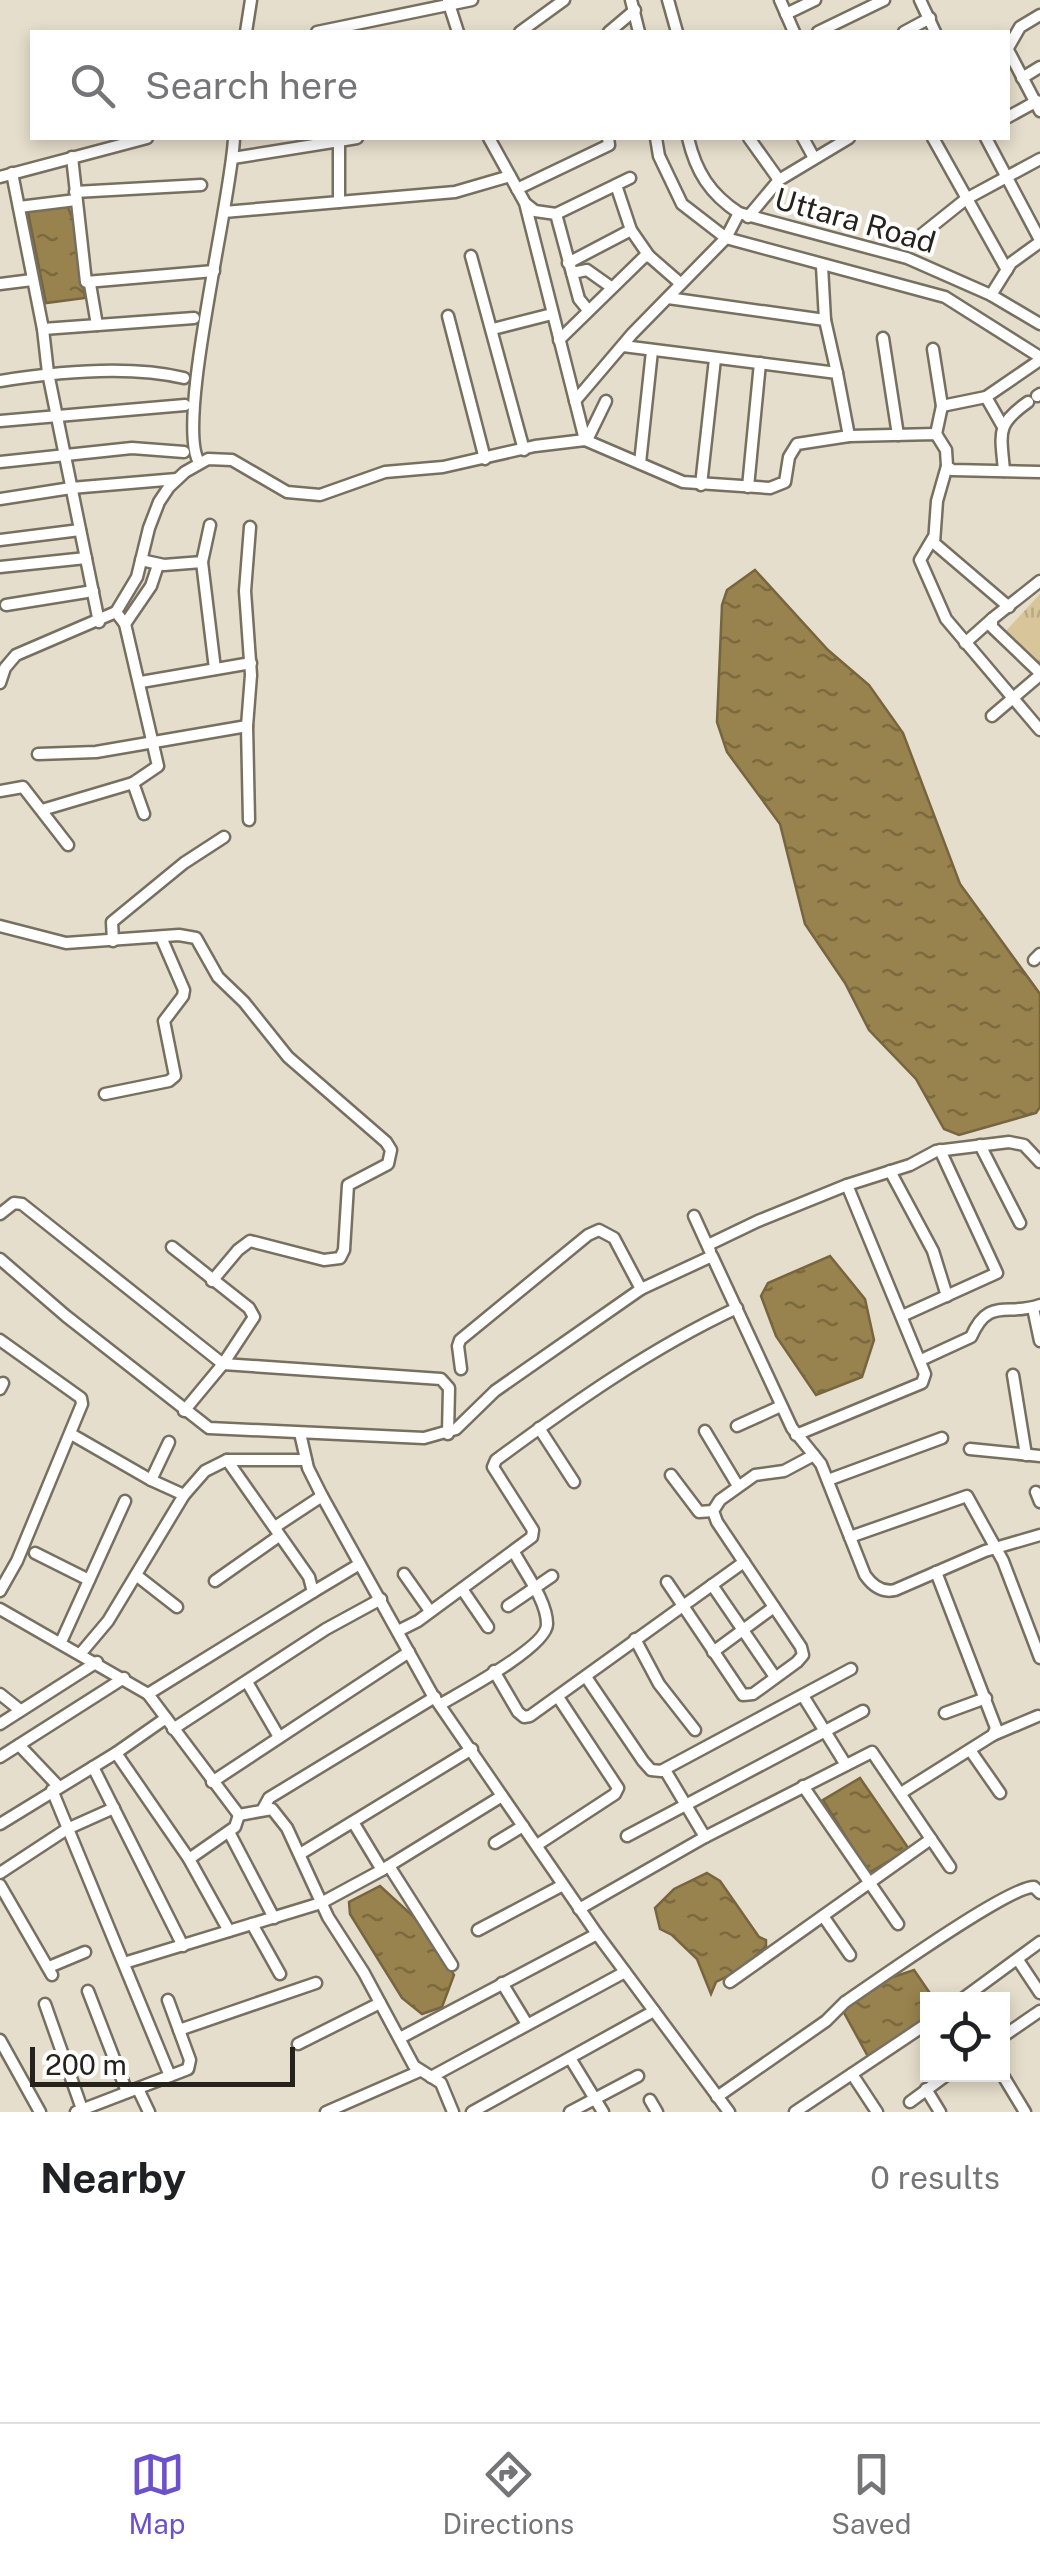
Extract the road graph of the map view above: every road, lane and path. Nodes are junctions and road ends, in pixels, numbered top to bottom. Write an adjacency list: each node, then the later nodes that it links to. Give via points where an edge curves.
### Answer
1 (472, 0): 9 (street)
2 (564, 0): 17 (street)
3 (668, 0): 20 (street)
4 (780, 0): 11 (street)
5 (815, 0): 11 (street)
6 (884, 0): 22 (street)
7 (920, 0): 13 (street)
8 (254, 1): 15 (street)
9 (448, 1): 14 (street); 16 (street)
10 (633, 5): 18 (street); 19 (street)
11 (786, 14): 21 (street)
12 (1040, 16): 25 (street, via 1020,27)
13 (930, 18): 23 (street); 24 (street)
14 (353, 28)
15 (247, 30)
16 (457, 30)
17 (523, 30)
18 (611, 30)
19 (639, 30)
20 (676, 30)
21 (793, 30)
22 (822, 30)
23 (908, 30)
24 (934, 30)
25 (1010, 45)
26 (1010, 53): 28 (street)
27 (1040, 67): 28 (street)
28 (1022, 78): 29 (street)
29 (1038, 104): 30 (street)
30 (1010, 116)
31 (139, 140): 43 (street)
32 (234, 140): 44 (street)
33 (340, 140): 44 (street); 57 (street)
34 (490, 140): 48 (street)
35 (608, 140): 54 (street)
36 (656, 140): 65 (street, via 682,204)
37 (689, 140): 62 (street, Uttara Road, via 698,172 716,198)
38 (750, 140): 51 (street)
39 (804, 140): 45 (street)
40 (841, 140): 45 (street)
41 (934, 140): 56 (street)
42 (987, 140): 49 (street)
43 (72, 157): 47 (street); 55 (street)
44 (233, 158): 60 (street)
45 (814, 158): 51 (street)
46 (1040, 158): 49 (street)
47 (6, 175): 59 (street)
48 (510, 176): 54 (street); 57 (street, via 456,192)
49 (1007, 177): 56 (street); 66 (street)
50 (630, 178): 53 (street)
51 (779, 180): 62 (street)
52 (201, 185): 55 (street)
53 (616, 185): 61 (street); 63 (street)
54 (517, 189): 58 (street)
55 (76, 196): 59 (street); 76 (street)
56 (966, 199): 64 (street); 71 (street)
57 (339, 202): 60 (street)
58 (526, 204): 61 (street); 81 (street)
59 (19, 207): 73 (street)
60 (224, 212): 72 (street)
61 (556, 214): 70 (street)
62 (744, 215): 65 (street); 78 (street, Uttara Road, via 907,258)
63 (631, 230): 68 (street); 70 (street)
64 (921, 235)
65 (726, 238): 69 (street); 74 (street)
66 (1040, 241): 71 (street)
67 (471, 256): 88 (street)
68 (649, 256): 74 (street); 77 (street)
69 (822, 266): 84 (street); 94 (street, via 945,297)
70 (570, 268): 77 (street, via 587,270); 80 (street)
71 (1006, 270): 78 (street)
72 (214, 272): 76 (street); 119 (street, via 194,404 193,451)
73 (32, 280): 75 (street); 87 (street)
74 (680, 283): 79 (street)
75 (0, 284)
76 (90, 284): 86 (street)
77 (611, 287): 80 (street)
78 (991, 294): 85 (street, Uttara Road)
79 (668, 298): 84 (street); 91 (street)
80 (588, 310): 90 (street)
81 (552, 314): 88 (street); 90 (street)
82 (448, 316): 117 (street)
83 (194, 318): 86 (street)
84 (825, 320): 98 (street)
85 (1040, 324)
86 (97, 325): 87 (street)
87 (44, 329): 97 (street)
88 (493, 329): 114 (street)
89 (883, 338): 111 (street)
90 (559, 340): 104 (street)
91 (623, 346): 93 (street); 104 (street)
92 (934, 349): 106 (street)
93 (652, 351): 95 (street); 120 (street)
94 (1040, 358): 101 (street)
95 (715, 359): 96 (street); 125 (street)
96 (760, 363): 98 (street); 126 (street)
97 (48, 373): 99 (street); 100 (street); 107 (street)
98 (837, 373): 112 (street)
99 (184, 378)
100 (0, 381)
101 (986, 397): 106 (street); 109 (street)
102 (1035, 397): 109 (street)
103 (606, 401): 113 (street)
104 (575, 402): 113 (street)
105 (186, 405): 107 (street)
106 (942, 406): 110 (street)
107 (57, 414): 108 (street); 116 (street)
108 (0, 421)
109 (1002, 425): 122 (street)
110 (936, 434): 111 (street); 121 (street)
111 (898, 435): 112 (street)
112 (849, 436): 126 (street, via 798,444 781,486)
113 (586, 440): 114 (street); 120 (street)
114 (524, 450): 117 (street)
115 (184, 452): 116 (street)
116 (65, 454): 118 (street); 127 (street)
117 (485, 459): 119 (street, via 385,472 302,496 273,487 232,460)
118 (0, 462)
119 (199, 462): 124 (street)
120 (640, 463): 125 (street)
121 (947, 466): 122 (street); 132 (street)
122 (1004, 471): 123 (street)
123 (1040, 472)
124 (177, 479): 127 (street); 135 (street, via 154,512)
125 (701, 485): 126 (street)
126 (748, 487)
127 (72, 488): 128 (street); 131 (street)
128 (0, 498)
129 (210, 525): 136 (street)
130 (250, 527): 148 (street)
131 (80, 530): 133 (street); 134 (street)
132 (934, 533): 142 (street, via 936,547); 147 (street, via 920,560 946,619)
133 (0, 540)
134 (86, 558): 138 (street); 140 (street)
135 (141, 560): 137 (street); 143 (street)
136 (202, 562): 137 (street); 149 (street)
137 (158, 565): 146 (street)
138 (0, 567)
139 (1040, 582): 142 (street)
140 (92, 591): 141 (street); 145 (street)
141 (6, 605)
142 (1009, 607): 144 (street)
143 (116, 612): 145 (street); 146 (street)
144 (992, 619): 147 (street); 150 (street)
145 (99, 622): 152 (street, via 16,655)
146 (125, 624): 151 (street)
147 (965, 643): 153 (street)
148 (250, 663): 149 (street); 154 (street)
149 (215, 669): 151 (street)
150 (1040, 674): 153 (street)
151 (140, 682): 156 (street)
152 (0, 683)
153 (1002, 709): 155 (street)
154 (247, 726): 156 (street); 162 (street)
155 (1040, 730)
156 (152, 742): 157 (street); 158 (street, via 158,766)
157 (38, 754)
158 (133, 784): 160 (street); 161 (street)
159 (0, 791): 160 (street, via 23,787)
160 (42, 810): 164 (street)
161 (144, 814)
162 (249, 820)
163 (224, 837): 167 (street, via 112,922)
164 (68, 846)
165 (0, 926): 167 (street, via 66,943)
166 (161, 937): 167 (street); 168 (street, via 184,990 164,1021 175,1076); 180 (street, via 196,938 218,976 288,1057 391,1150 388,1164 348,1185 340,1258 250,1241)
167 (113, 941)
168 (105, 1094)
169 (980, 1145): 170 (street); 171 (street, via 1024,1144); 176 (street)
170 (940, 1150): 172 (street); 182 (street, via 997,1273)
171 (1040, 1162)
172 (890, 1171): 173 (street); 182 (street, via 934,1251)
173 (847, 1185): 178 (street); 185 (street)
174 (0, 1214): 189 (street, via 22,1204)
175 (694, 1216): 178 (street)
176 (1020, 1223)
177 (172, 1247): 180 (street)
178 (710, 1250): 181 (street); 184 (street)
179 (0, 1258): 193 (street)
180 (212, 1281): 189 (street, via 254,1317)
181 (641, 1288): 190 (street, via 614,1238 599,1230 588,1235 460,1340); 199 (street, via 496,1391)
182 (947, 1296): 185 (street)
183 (1037, 1306): 187 (street); 188 (street, via 987,1312 971,1337)
184 (737, 1308): 192 (street); 195 (street, via 690,1330)
185 (902, 1316): 188 (street)
186 (0, 1340): 198 (street, via 81,1398)
187 (1040, 1341)
188 (921, 1360): 200 (street, via 922,1383)
189 (223, 1364): 193 (street); 199 (street, via 442,1379 449,1388)
190 (461, 1370)
191 (1013, 1375): 205 (street)
192 (781, 1406): 194 (street); 200 (street)
193 (184, 1412): 197 (street, via 209,1428)
194 (737, 1426)
195 (539, 1428): 212 (street); 222 (street, via 493,1467 533,1530)
196 (705, 1431): 213 (street)
197 (300, 1433): 199 (street); 208 (street)
198 (72, 1434): 210 (street); 236 (street)
199 (448, 1434)
200 (796, 1434): 204 (street)
201 (942, 1438): 211 (street)
202 (169, 1442): 210 (street)
203 (970, 1449): 205 (street)
204 (814, 1455): 211 (street); 213 (street)
205 (1026, 1455): 206 (street)
206 (1040, 1456)
207 (227, 1460): 208 (street); 214 (street, via 205,1471); 218 (street)
208 (306, 1460): 215 (street)
209 (671, 1475): 217 (street, via 699,1512)
210 (151, 1480): 214 (street)
211 (828, 1480): 220 (street)
212 (574, 1482)
213 (738, 1486): 217 (street)
214 (184, 1495): 228 (street)
215 (322, 1496): 218 (street); 225 (street)
216 (125, 1502): 230 (street)
217 (714, 1511): 224 (street)
218 (278, 1531): 231 (street); 237 (street)
219 (1040, 1535): 221 (street)
220 (850, 1537): 221 (street, via 965,1494); 226 (street, via 865,1574 879,1588 895,1590)
221 (993, 1548): 226 (street); 253 (street)
222 (514, 1552): 234 (street); 235 (street)
223 (35, 1553): 230 (street)
224 (744, 1562): 233 (street); 242 (street)
225 (358, 1564): 237 (street); 238 (street)
226 (936, 1572): 265 (street)
227 (404, 1574): 244 (street)
228 (136, 1575): 241 (street); 252 (street)
229 (552, 1576): 235 (street)
230 (89, 1580): 249 (street)
231 (215, 1581)
232 (667, 1582): 240 (street)
233 (712, 1584): 240 (street); 246 (street)
234 (462, 1588): 244 (street); 245 (street)
235 (533, 1588): 239 (street); 256 (street, via 546,1633)
236 (0, 1591)
237 (314, 1592): 262 (street)
238 (381, 1599): 247 (street); 260 (street)
239 (508, 1606)
240 (682, 1606): 248 (street); 251 (street)
241 (178, 1607)
242 (774, 1607): 246 (street); 258 (street, via 803,1655)
243 (0, 1609): 249 (street)
244 (430, 1611): 247 (street)
245 (488, 1627)
246 (743, 1630): 251 (street); 258 (street)
247 (398, 1631): 250 (street)
248 (635, 1639): 257 (street); 274 (street)
249 (61, 1642): 252 (street)
250 (409, 1652): 266 (street); 277 (street)
251 (713, 1652): 258 (street, via 743,1695)
252 (81, 1653): 254 (street)
253 (1040, 1658)
254 (96, 1662): 259 (street); 267 (street)
255 (851, 1669): 263 (street)
256 (494, 1672): 264 (street, via 524,1717); 266 (street)
257 (586, 1677): 264 (street); 285 (street, via 643,1761 651,1770)
258 (774, 1677)
259 (124, 1678): 262 (street); 278 (street)
260 (247, 1682): 273 (street); 277 (street)
261 (0, 1694): 267 (street)
262 (148, 1694): 271 (street)
263 (803, 1696): 275 (street); 285 (street)
264 (558, 1697): 305 (street, via 618,1788)
265 (986, 1698): 269 (street); 276 (street)
266 (438, 1701): 279 (street); 294 (street, via 269,1798)
267 (20, 1710): 272 (street)
268 (863, 1711): 275 (street)
269 (945, 1712)
270 (1038, 1716): 276 (street)
271 (166, 1718): 273 (street); 281 (street)
272 (0, 1724)
273 (173, 1729): 286 (street)
274 (695, 1730)
275 (826, 1732): 283 (street); 292 (street)
276 (993, 1735): 280 (street)
277 (279, 1736): 286 (street)
278 (19, 1745): 282 (street); 288 (street)
279 (472, 1749): 291 (street); 296 (street)
280 (970, 1750): 289 (street); 290 (street)
281 (116, 1753): 284 (street); 307 (street)
282 (0, 1757)
283 (846, 1764): 287 (street); 289 (street, via 874,1753)
284 (94, 1768): 288 (street); 293 (street)
285 (665, 1770): 292 (street)
286 (212, 1782): 295 (street)
287 (803, 1786): 302 (street); 312 (street)
288 (56, 1788): 297 (street); 299 (street)
289 (901, 1792): 303 (street)
290 (1000, 1794)
291 (502, 1796): 298 (street); 309 (street)
292 (686, 1804): 301 (street); 302 (street)
293 (114, 1808): 299 (street); 325 (street)
294 (263, 1809): 295 (street); 306 (street, via 272,1809)
295 (239, 1816): 300 (street)
296 (353, 1822): 306 (street); 309 (street)
297 (0, 1824)
298 (524, 1826): 304 (street); 305 (street)
299 (68, 1829): 310 (street); 329 (street)
300 (228, 1832): 307 (street); 318 (street)
301 (627, 1836)
302 (705, 1837): 316 (street)
303 (931, 1839): 308 (street); 312 (street)
304 (494, 1843)
305 (536, 1845): 311 (street)
306 (300, 1854): 315 (street)
307 (189, 1858): 322 (street)
308 (950, 1867)
309 (386, 1868): 315 (street); 330 (street)
310 (0, 1873)
311 (563, 1884): 316 (street); 321 (street)
312 (869, 1884): 317 (street); 320 (street)
313 (0, 1886): 326 (street, via 51,1971)
314 (1040, 1893): 361 (street, via 1023,1887 992,1905)
315 (322, 1903): 318 (street); 340 (street)
316 (579, 1909): 323 (street)
317 (822, 1916): 327 (street); 333 (street)
318 (274, 1918): 319 (street)
319 (252, 1924): 322 (street); 332 (street)
320 (898, 1924)
321 (478, 1930)
322 (229, 1931): 325 (street)
323 (596, 1934): 331 (street); 334 (street)
324 (1040, 1942): 328 (street)
325 (183, 1946): 329 (street)
326 (85, 1952)
327 (850, 1955)
328 (1018, 1960): 337 (street); 338 (street)
329 (124, 1963): 354 (street)
330 (452, 1965)
331 (625, 1972): 342 (street); 344 (street)
332 (280, 1974)
333 (730, 1982)
334 (502, 1983): 344 (street); 348 (street)
335 (316, 1984): 346 (street)
336 (88, 1991): 359 (street)
337 (972, 1992)
338 (1040, 1993)
339 (168, 2000): 346 (street)
340 (380, 2002): 348 (street); 349 (street)
341 (45, 2004): 365 (street)
342 (654, 2011): 351 (street); 361 (street)
343 (1040, 2012): 347 (street)
344 (527, 2024): 356 (street)
345 (920, 2027): 353 (street)
346 (179, 2030): 354 (street, via 191,2065)
347 (1010, 2032)
348 (400, 2038): 352 (street)
349 (298, 2044)
350 (1, 2045): 369 (street)
351 (570, 2058): 362 (street); 372 (street)
352 (420, 2071): 356 (street); 371 (street)
353 (852, 2074): 368 (street); 376 (street)
354 (170, 2076): 359 (street)
355 (638, 2076): 362 (street)
356 (431, 2077): 367 (street, via 441,2084)
357 (937, 2082): 360 (street)
358 (1007, 2082): 378 (street)
359 (133, 2090): 365 (street); 370 (street)
360 (926, 2090): 364 (street); 377 (street)
361 (717, 2097): 366 (street)
362 (595, 2100): 373 (street); 374 (street)
363 (650, 2100): 375 (street)
364 (910, 2102)
365 (87, 2110)
366 (724, 2110)
367 (451, 2111)
368 (799, 2111)
369 (40, 2112)
370 (149, 2112)
371 (326, 2112)
372 (472, 2112)
373 (570, 2112)
374 (603, 2112)
375 (657, 2112)
376 (877, 2112)
377 (940, 2112)
378 (1025, 2112)

